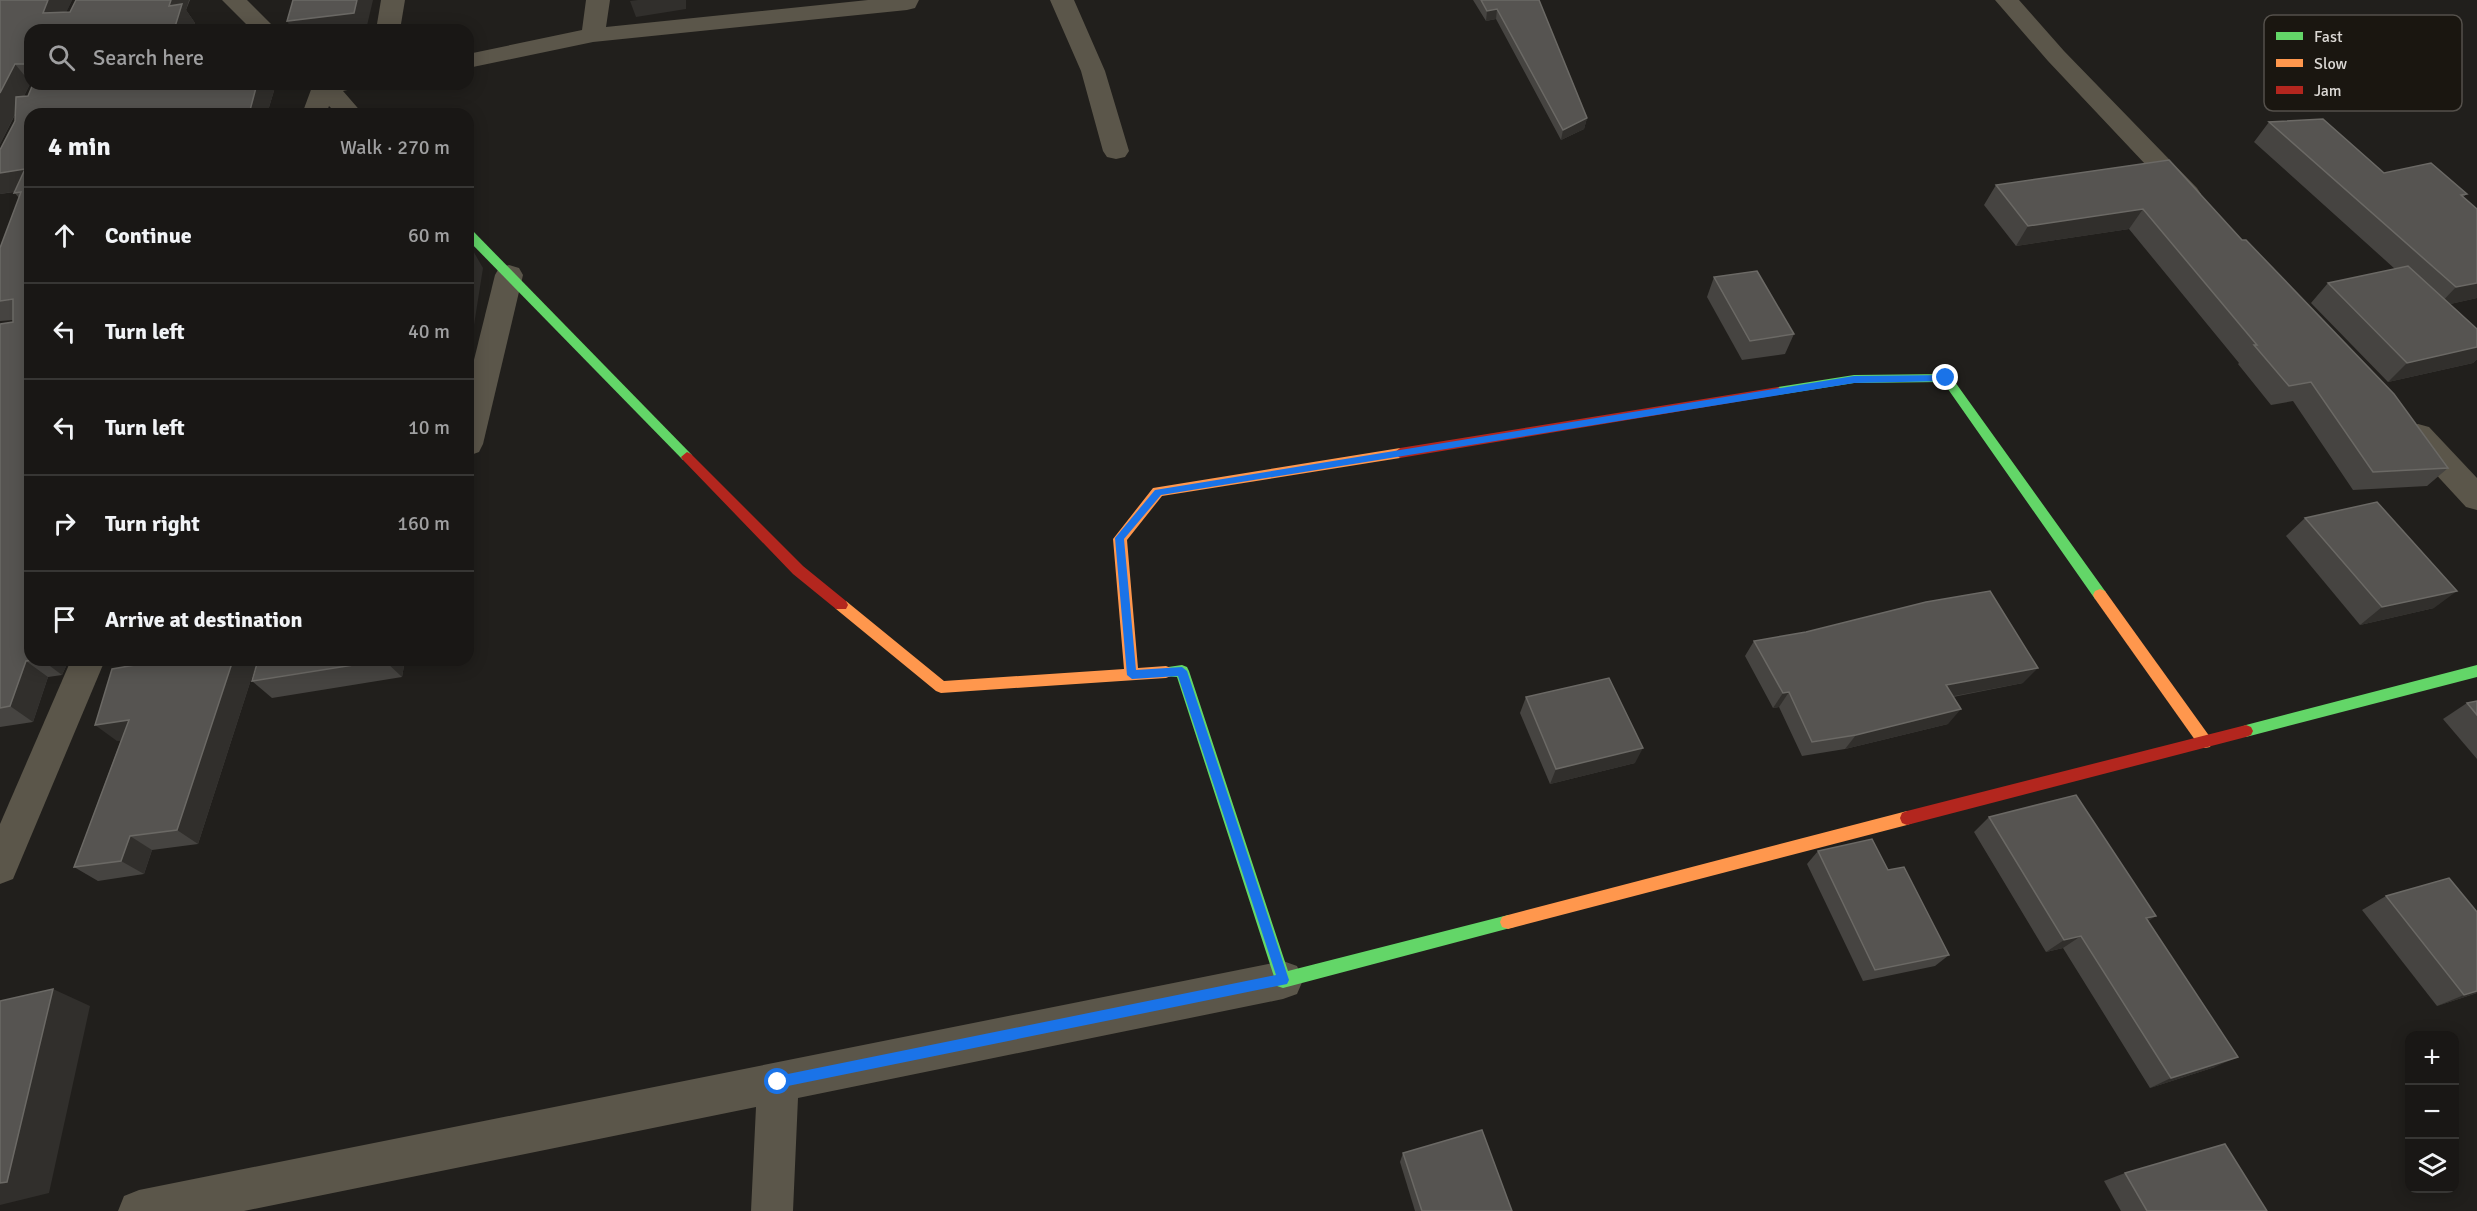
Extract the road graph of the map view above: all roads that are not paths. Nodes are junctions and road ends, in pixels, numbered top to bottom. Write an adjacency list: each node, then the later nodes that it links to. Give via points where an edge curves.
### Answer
1 (234, 0): 7 (street)
2 (393, 0): 8 (street)
3 (598, 0): 9 (street)
4 (907, 0): 9 (street)
5 (1062, 0): 15 (street, via 1093,71)
6 (2007, 0): 16 (street)
7 (259, 24)
8 (388, 24)
9 (593, 35): 10 (street)
10 (474, 60)
11 (327, 90): 13 (street)
12 (334, 90): 14 (street)
13 (317, 108)
14 (347, 108)
15 (1116, 151)
16 (2205, 212)
17 (474, 239): 18 (street)
18 (509, 275): 19 (street); 24 (street, via 798,570 941,687)
19 (474, 419)
20 (2403, 420): 21 (street)
21 (2477, 498)
22 (85, 666): 26 (street)
23 (2477, 671): 25 (street)
24 (1132, 675): 25 (street, via 1119,538 1158,492 1854,379 1946,378); 27 (street, via 1182,671)
25 (2205, 742): 27 (street)
26 (0, 867)
27 (1283, 980): 28 (street)
28 (778, 1082): 29 (street); 30 (street)
29 (140, 1211)
30 (772, 1211)

